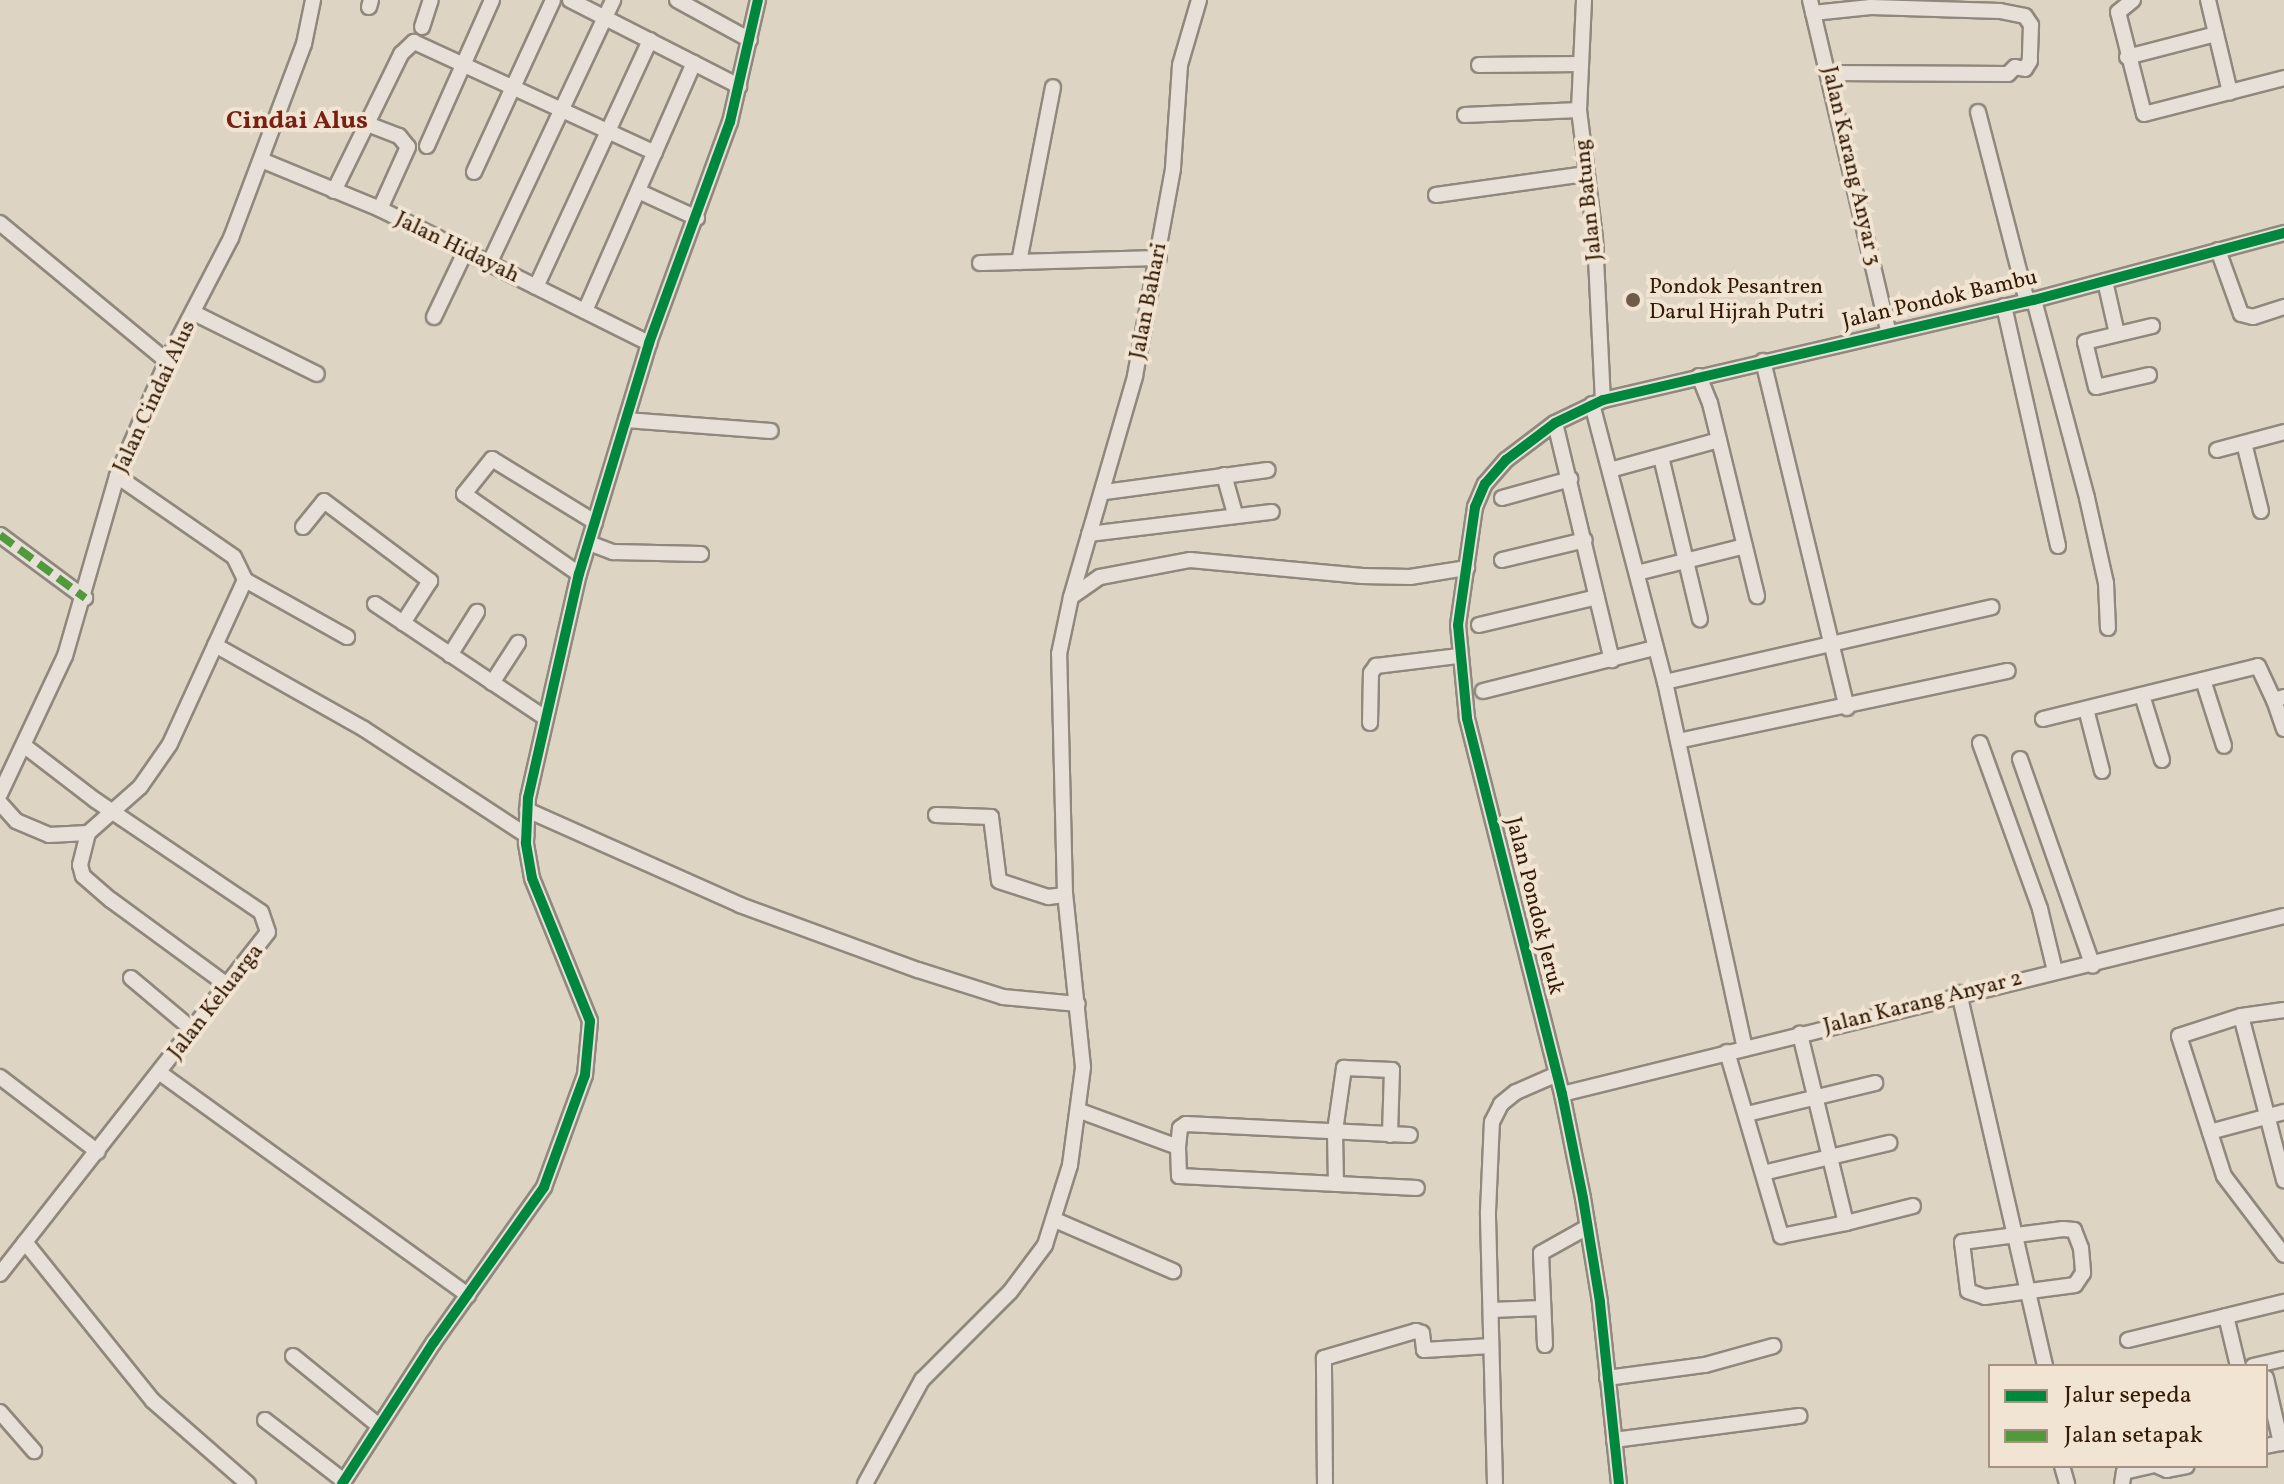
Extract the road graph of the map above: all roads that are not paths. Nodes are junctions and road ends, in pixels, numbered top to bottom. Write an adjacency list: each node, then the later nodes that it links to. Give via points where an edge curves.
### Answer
1 (313, 0): 40 (street, Jalan Cindai Alus, via 304,44)
2 (431, 0): 17 (street)
3 (492, 0): 24 (street)
4 (553, 0): 30 (street)
5 (570, 0): 16 (street)
6 (613, 0): 16 (street)
7 (677, 0): 20 (street)
8 (758, 0): 20 (street)
9 (1199, 0): 52 (street, Jalan Bahari, via 1180,65 1173,168)
10 (1584, 0): 23 (street, Jalan Batung)
11 (2133, 0): 21 (street, via 2118,12)
12 (2208, 0): 18 (street)
13 (1870, 3): 14 (street); 15 (street)
14 (1942, 5): 26 (street, via 2025,16 2031,25 2032,51 2025,69 2015,67 2008,74)
15 (1811, 6): 26 (street, Jalan Karang Anyar 3)
16 (605, 17): 19 (street); 33 (street)
17 (422, 27)
18 (2216, 34): 21 (street); 31 (street)
19 (650, 40): 22 (street); 37 (street)
20 (750, 40): 28 (street)
21 (2127, 57): 31 (street, via 2144,114)
22 (694, 63): 28 (street); 39 (street)
23 (1581, 64): 25 (street); 32 (street, Jalan Batung)
24 (463, 65): 30 (street); 36 (street, via 410,43); 38 (street)
25 (1479, 65)
26 (1830, 73): 65 (street, Jalan Karang Anyar 3)
27 (2284, 78): 31 (street)
28 (739, 86): 47 (street)
29 (1053, 87): 53 (street)
30 (512, 88): 33 (street); 41 (street)
31 (2230, 92)
32 (1579, 110): 35 (street); 42 (street, Jalan Batung)
33 (560, 111): 37 (street); 55 (street)
34 (1978, 112): 58 (street)
35 (1465, 115)
36 (370, 125): 43 (street); 46 (street, via 399,136 408,147)
37 (607, 133): 39 (street); 57 (street)
38 (427, 146)
39 (655, 153): 44 (street)
40 (261, 160): 43 (street, Jalan Hidayah); 62 (street, Jalan Cindai Alus)
41 (474, 172)
42 (1585, 174): 45 (street); 73 (street, Jalan Batung, via 1595,238)
43 (334, 191): 46 (street, Jalan Hidayah)
44 (638, 191): 47 (street); 61 (street)
45 (1436, 195)
46 (380, 209): 51 (street, Jalan Hidayah)
47 (697, 218): 67 (street)
48 (0, 223): 68 (street)
49 (2284, 233): 50 (street, Jalan Pondok Bambu)
50 (2218, 250): 56 (street, Jalan Pondok Bambu); 60 (street, via 2241,314 2253,317)
51 (465, 252): 55 (street, Jalan Hidayah); 63 (street)
52 (1159, 258): 53 (street); 87 (street, Jalan Bahari)
53 (1019, 262): 54 (street)
54 (980, 263)
55 (489, 264): 57 (street, Jalan Hidayah)
56 (2105, 281): 58 (street, Jalan Pondok Bambu); 66 (street)
57 (536, 287): 61 (street, Jalan Hidayah)
58 (2031, 301): 59 (street, Jalan Pondok Bambu); 117 (street, via 2087,498 2106,583)
59 (2004, 306): 65 (street, Jalan Pondok Bambu); 99 (street)
60 (2284, 307)
61 (585, 311): 67 (street, Jalan Hidayah)
62 (194, 313): 68 (street, Jalan Cindai Alus); 70 (street)
63 (434, 317)
64 (2152, 326): 66 (street)
65 (1889, 333): 69 (street, Jalan Pondok Bambu)
66 (2117, 334): 71 (street, via 2085,342 2096,387)
67 (649, 343): 74 (street)
68 (167, 361): 85 (street, Jalan Cindai Alus)
69 (1763, 361): 72 (street, Jalan Pondok Bambu); 121 (street)
70 (317, 374)
71 (2149, 375)
72 (1699, 376): 73 (street, Jalan Pondok Bambu); 78 (street)
73 (1597, 402): 75 (street, Jalan Pondok Jeruk); 83 (street, Jalan Batung)
74 (626, 420): 76 (street); 92 (street)
75 (1555, 423): 86 (street); 103 (street, Jalan Pondok Jeruk, via 1506,460 1485,484 1475,507)
76 (771, 431)
77 (2284, 432): 79 (street)
78 (1719, 440): 81 (street); 98 (street)
79 (2244, 443): 80 (street); 89 (street)
80 (2217, 450)
81 (1661, 457): 83 (street); 102 (street)
82 (1268, 470): 84 (street)
83 (1610, 470): 104 (street, Jalan Batung)
84 (1224, 475): 87 (street); 91 (street)
85 (117, 476): 106 (street, via 234,557); 110 (street, Jalan Cindai Alus)
86 (1570, 479): 88 (street); 96 (street)
87 (1105, 492): 94 (street, Jalan Bahari)
88 (1502, 498)
89 (2261, 511)
90 (1272, 512): 91 (street)
91 (1235, 514): 94 (street)
92 (595, 522): 97 (street); 105 (street, via 492,459 464,494)
93 (303, 527): 115 (street, via 324,501 430,581)
94 (1089, 534): 108 (street, Jalan Bahari)
95 (0, 535): 110 (street)
96 (1585, 540): 101 (street); 109 (street)
97 (589, 543): 100 (street, via 613,552); 105 (street)
98 (1745, 546): 102 (street); 107 (street)
99 (2058, 546)
100 (701, 554)
101 (1502, 560)
102 (1688, 561): 104 (street); 114 (street)
103 (1467, 568): 108 (street, via 1410,577 1362,576 1190,560 1100,577); 124 (street, Jalan Pondok Jeruk)
104 (1637, 573): 122 (street, Jalan Batung)
105 (579, 574): 135 (street)
106 (245, 580): 118 (street); 120 (street)
107 (1757, 596)
108 (1071, 597): 153 (street, Jalan Bahari, via 1059,654)
109 (1597, 597): 116 (street); 125 (street)
110 (85, 598): 142 (street, Jalan Cindai Alus)
111 (375, 604): 115 (street)
112 (1992, 607): 121 (street)
113 (477, 612): 123 (street)
114 (1700, 619)
115 (403, 623): 123 (street)
116 (1479, 625)
117 (2108, 628)
118 (347, 637)
119 (518, 643): 129 (street)
120 (215, 645): 149 (street, via 170,744); 152 (street, via 377,737)
121 (1832, 645): 128 (street); 133 (street)
122 (1654, 648): 125 (street); 128 (street, Jalan Batung)
123 (450, 655): 129 (street)
124 (1459, 656): 137 (street, via 1376,666 1371,673); 168 (street, Jalan Pondok Jeruk, via 1479,775)
125 (1612, 660): 130 (street)
126 (2008, 671): 133 (street)
127 (2203, 680): 131 (street); 132 (street, via 2261,666); 141 (street)
128 (1665, 682): 139 (street, Jalan Batung)
129 (492, 683): 135 (street)
130 (1483, 691)
131 (2142, 695): 134 (street); 144 (street)
132 (2279, 698): 138 (street)
133 (1847, 708): 139 (street)
134 (2086, 709): 136 (street); 145 (street)
135 (545, 718): 148 (street)
136 (2043, 719)
137 (1370, 723)
138 (2284, 729)
139 (1678, 741): 165 (street, Jalan Batung)
140 (1980, 743): 156 (street, via 2040,909)
141 (2224, 746)
142 (26, 747): 146 (street, Jalan Cindai Alus); 149 (street, Jalan Keluarga)
143 (2020, 759): 155 (street)
144 (2162, 760)
145 (2102, 771)
146 (0, 794)
147 (0, 803): 151 (street, via 16,821 49,835)
148 (527, 810): 152 (street); 160 (street, via 740,905 918,970 1003,997)
149 (116, 814): 151 (street); 158 (street, Jalan Keluarga, via 261,912 266,939)
150 (936, 815): 153 (street, via 994,819 999,881 1048,897)
151 (88, 833): 158 (street, via 80,865 83,876)
152 (526, 835): 198 (street, via 532,878 587,1009 591,1041 585,1075 544,1187)
153 (1065, 895): 160 (street, Jalan Bahari)
154 (2284, 916): 155 (street, Jalan Karang Anyar 2)
155 (2093, 966): 156 (street, Jalan Karang Anyar 2)
156 (2055, 971): 159 (street, Jalan Karang Anyar 2)
157 (131, 978): 163 (street)
158 (227, 985): 163 (street, Jalan Keluarga)
159 (1959, 993): 164 (street, Jalan Karang Anyar 2); 192 (street)
160 (1078, 1004): 173 (street, Jalan Bahari)
161 (2284, 1010): 162 (street)
162 (2241, 1016): 175 (street); 177 (street, via 2179,1036)
163 (193, 1030): 167 (street, Jalan Keluarga)
164 (1800, 1034): 165 (street, Jalan Karang Anyar 2); 172 (street)
165 (1745, 1048): 166 (street, Jalan Karang Anyar 2)
166 (1727, 1052): 171 (street, Jalan Karang Anyar 2); 174 (street)
167 (160, 1073): 182 (street, Jalan Keluarga); 198 (street)
168 (1555, 1075): 171 (street, Jalan Pondok Jeruk); 201 (street, via 1516,1092 1501,1104 1492,1122)
169 (0, 1077): 182 (street)
170 (1875, 1083): 172 (street)
171 (1562, 1094): 191 (street, Jalan Pondok Jeruk)
172 (1816, 1098): 174 (street); 183 (street)
173 (1080, 1111): 181 (street); 189 (street, Jalan Bahari)
174 (1747, 1114): 184 (street)
175 (2277, 1114): 177 (street); 185 (street)
176 (1335, 1131): 178 (street); 178 (street, via 1344,1068 1389,1067 1394,1076); 181 (street, via 1186,1124 1180,1128); 186 (street)
177 (2210, 1132): 194 (street, via 2224,1176)
178 (1390, 1135): 179 (street)
179 (1410, 1135)
180 (1889, 1143): 183 (street)
181 (1178, 1147): 186 (street, via 1179,1176)
182 (98, 1152): 193 (street, Jalan Keluarga)
183 (1830, 1157): 184 (street); 190 (street)
184 (1763, 1173): 190 (street, via 1781,1236)
185 (2284, 1180)
186 (1336, 1184): 187 (street)
187 (1417, 1188)
188 (1913, 1206): 190 (street)
189 (1055, 1220): 195 (street); 222 (street, Jalan Bahari, via 1026,1273 922,1380)
190 (1846, 1223)
191 (1586, 1228): 200 (street, via 1574,1239 1543,1249); 210 (street, Jalan Pondok Jeruk)
192 (2019, 1237): 197 (street); 197 (street, via 2070,1230 2081,1248 2083,1273 2078,1282); 197 (street, via 1967,1240 1959,1255 1971,1295)
193 (25, 1242): 196 (street, Jalan Keluarga); 221 (street, via 153,1401)
194 (2284, 1255)
195 (1173, 1271)
196 (0, 1274)
197 (2030, 1292): 208 (street)
198 (468, 1295): 215 (street)
199 (2284, 1302): 202 (street)
200 (1542, 1308): 201 (street); 204 (street)
201 (1491, 1310): 205 (street)
202 (2226, 1316): 203 (street); 209 (street)
203 (2128, 1340)
204 (1545, 1345)
205 (1491, 1346): 223 (street, via 1424,1350 1422,1332 1416,1331 1324,1358); 224 (street)
206 (1773, 1346): 210 (street, via 1705,1365)
207 (293, 1356): 215 (street)
208 (2045, 1364)
209 (2238, 1364)
210 (1607, 1378): 216 (street, Jalan Pondok Jeruk)
211 (2268, 1401): 217 (street)
212 (0, 1412): 218 (street)
213 (1799, 1416): 216 (street)
214 (265, 1420): 220 (street)
215 (378, 1425): 220 (street)
216 (1614, 1440): 225 (street, Jalan Pondok Jeruk)
217 (2277, 1444)
218 (34, 1451)
219 (2142, 1468): 226 (street, via 2124,1472)
220 (343, 1483)
221 (248, 1484)
222 (865, 1484)
223 (1325, 1484)
224 (1495, 1484)
225 (1619, 1484)
226 (2122, 1484)

